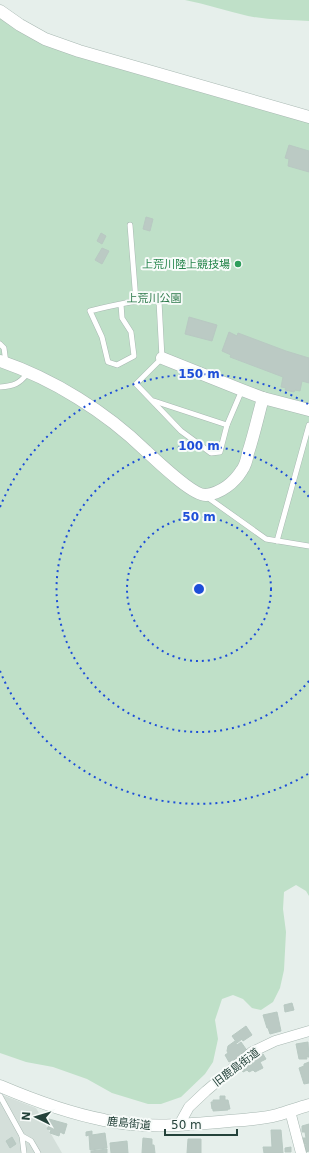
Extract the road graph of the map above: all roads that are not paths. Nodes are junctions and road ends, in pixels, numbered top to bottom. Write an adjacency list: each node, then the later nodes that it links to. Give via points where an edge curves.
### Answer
1 (0, 11): 2 (street, via 45,39)
2 (309, 117)
3 (130, 225): 4 (lane)
4 (136, 301): 5 (lane); 7 (lane, via 159,301)
5 (120, 304): 5 (lane, via 90,311 102,337 108,362 117,365 134,356 130,332 122,318)
6 (0, 344): 8 (lane, via 4,348)
7 (162, 358): 11 (street); 13 (lane, via 136,384)
8 (3, 362): 9 (street)
9 (28, 373): 10 (lane, via 16,385); 17 (street, via 88,405 138,443 194,492)
10 (0, 387)
11 (242, 390): 12 (street); 15 (lane)
12 (263, 398): 14 (street); 17 (street, via 243,469 235,481 224,489)
13 (154, 401): 15 (lane); 15 (lane, via 181,431 211,453 220,452)
14 (309, 410)
15 (228, 425)
16 (309, 425): 18 (lane)
17 (205, 495): 18 (lane, via 266,539)
18 (277, 541): 19 (lane)
19 (309, 546)
20 (309, 1031): 25 (street, 旧鹿島街道, via 275,1041 252,1052 189,1107)
21 (0, 1086): 25 (street, 鹿島街道, via 79,1114 105,1120 132,1124)
22 (0, 1096): 26 (lane)
23 (309, 1105): 24 (street, 鹿島街道)
24 (290, 1111): 25 (street, 鹿島街道, via 276,1116); 29 (street)
25 (179, 1125)
26 (22, 1136): 27 (lane); 28 (lane, via 31,1141)
27 (24, 1153)
28 (38, 1153)
29 (301, 1153)

